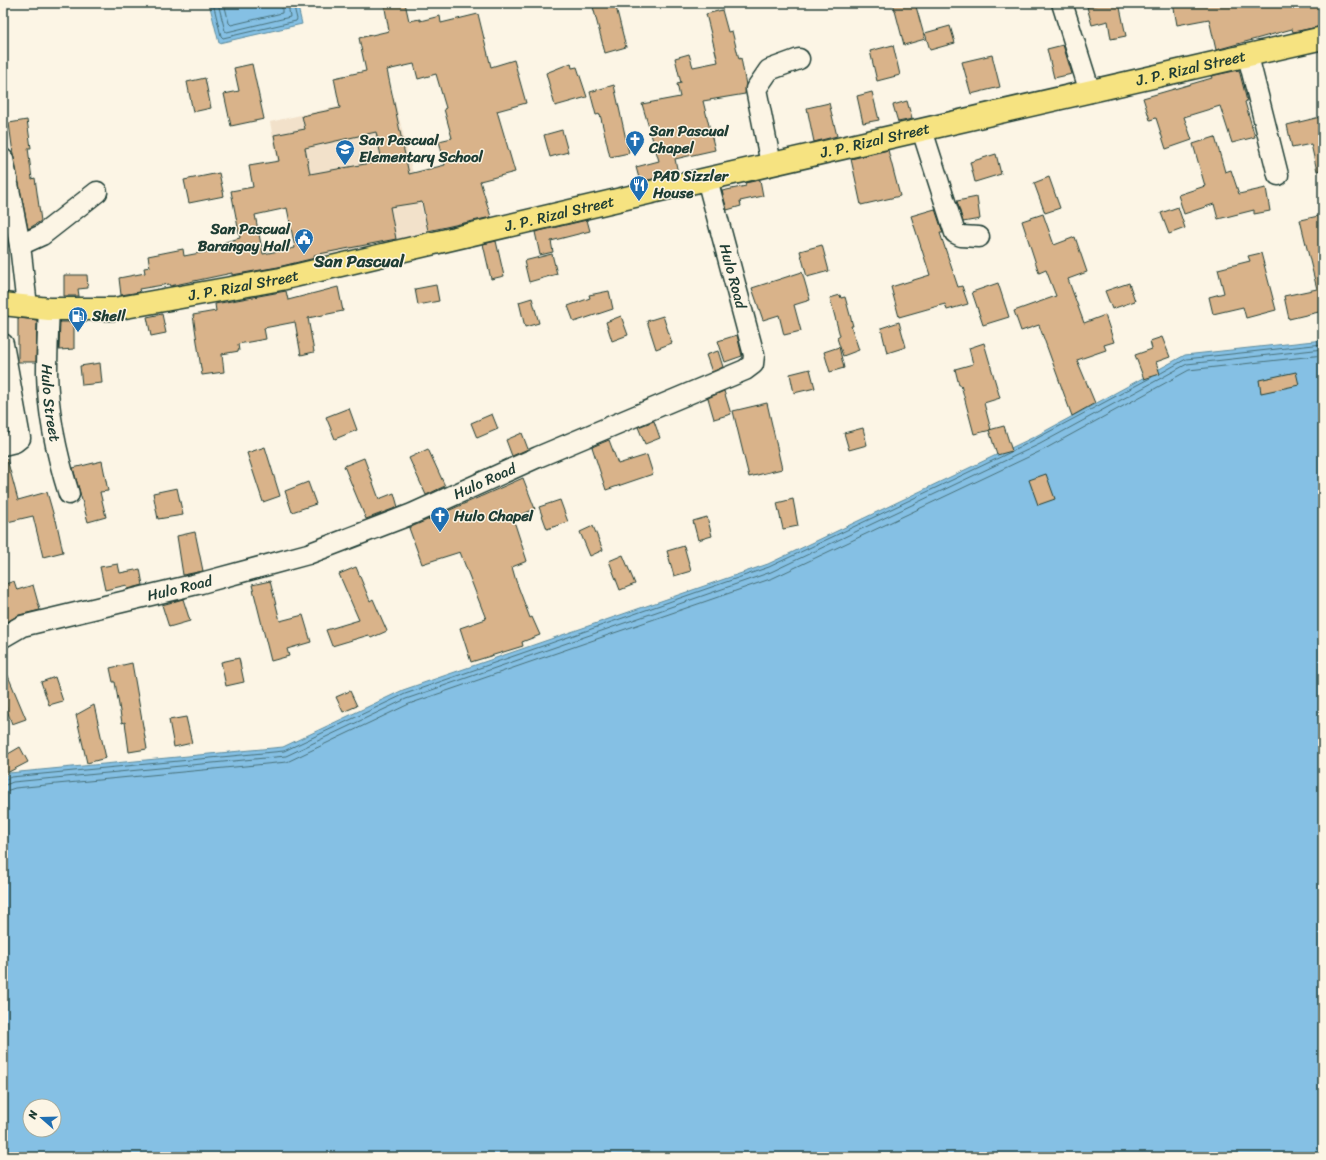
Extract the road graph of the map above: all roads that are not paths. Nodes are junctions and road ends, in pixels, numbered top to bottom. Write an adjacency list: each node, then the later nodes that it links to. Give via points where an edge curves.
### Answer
1 (1062, 3): 5 (street)
2 (1323, 38): 3 (main road, J. P. Rizal Street)
3 (1248, 56): 5 (main road, J. P. Rizal Street); 9 (street)
4 (799, 59): 8 (street, via 769,70 756,89)
5 (1090, 92): 6 (main road, J. P. Rizal Street)
6 (922, 130): 8 (main road, J. P. Rizal Street); 12 (street, via 955,233 961,236)
7 (3, 158): 13 (street)
8 (771, 164): 10 (main road, J. P. Rizal Street)
9 (1278, 175)
10 (707, 179): 16 (main road, J. P. Rizal Street, via 281,279 114,309); 20 (street, Hulo Road, via 754,355 753,364 745,370 538,457 412,514 308,554 201,583 22,626)
11 (97, 192): 13 (street, via 42,235)
12 (979, 236)
13 (20, 245): 15 (street)
14 (3, 304): 15 (main road, J. P. Rizal Street)
15 (27, 306): 16 (main road, J. P. Rizal Street)
16 (49, 309): 19 (street, Hulo Street, via 49,396 60,463)
17 (3, 344): 18 (street, via 20,438)
18 (3, 445)
19 (69, 494)
20 (3, 637)

